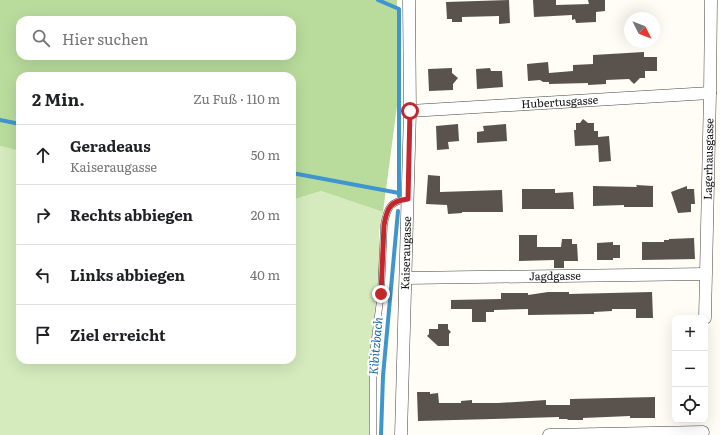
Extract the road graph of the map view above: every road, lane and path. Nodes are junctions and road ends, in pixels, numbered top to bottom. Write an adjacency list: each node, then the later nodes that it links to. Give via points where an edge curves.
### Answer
1 (409, 0): 4 (street, Kaiseraugasse)
2 (710, 0): 3 (street, Lagerhausgasse)
3 (710, 93): 4 (street, Hubertusgasse); 6 (street, Lagerhausgasse)
4 (410, 111): 5 (street, Kaiseraugasse)
5 (408, 199): 7 (street, Kaiseraugasse); 10 (lane, via 398,200 391,206 384,225 381,294 374,354)
6 (705, 274): 7 (street, Jagdgasse); 8 (street, Lagerhausgasse)
7 (406, 278): 11 (street, Kaiseraugasse)
8 (705, 315)
9 (703, 429): 12 (street)
10 (372, 435)
11 (401, 435)
12 (549, 435)

